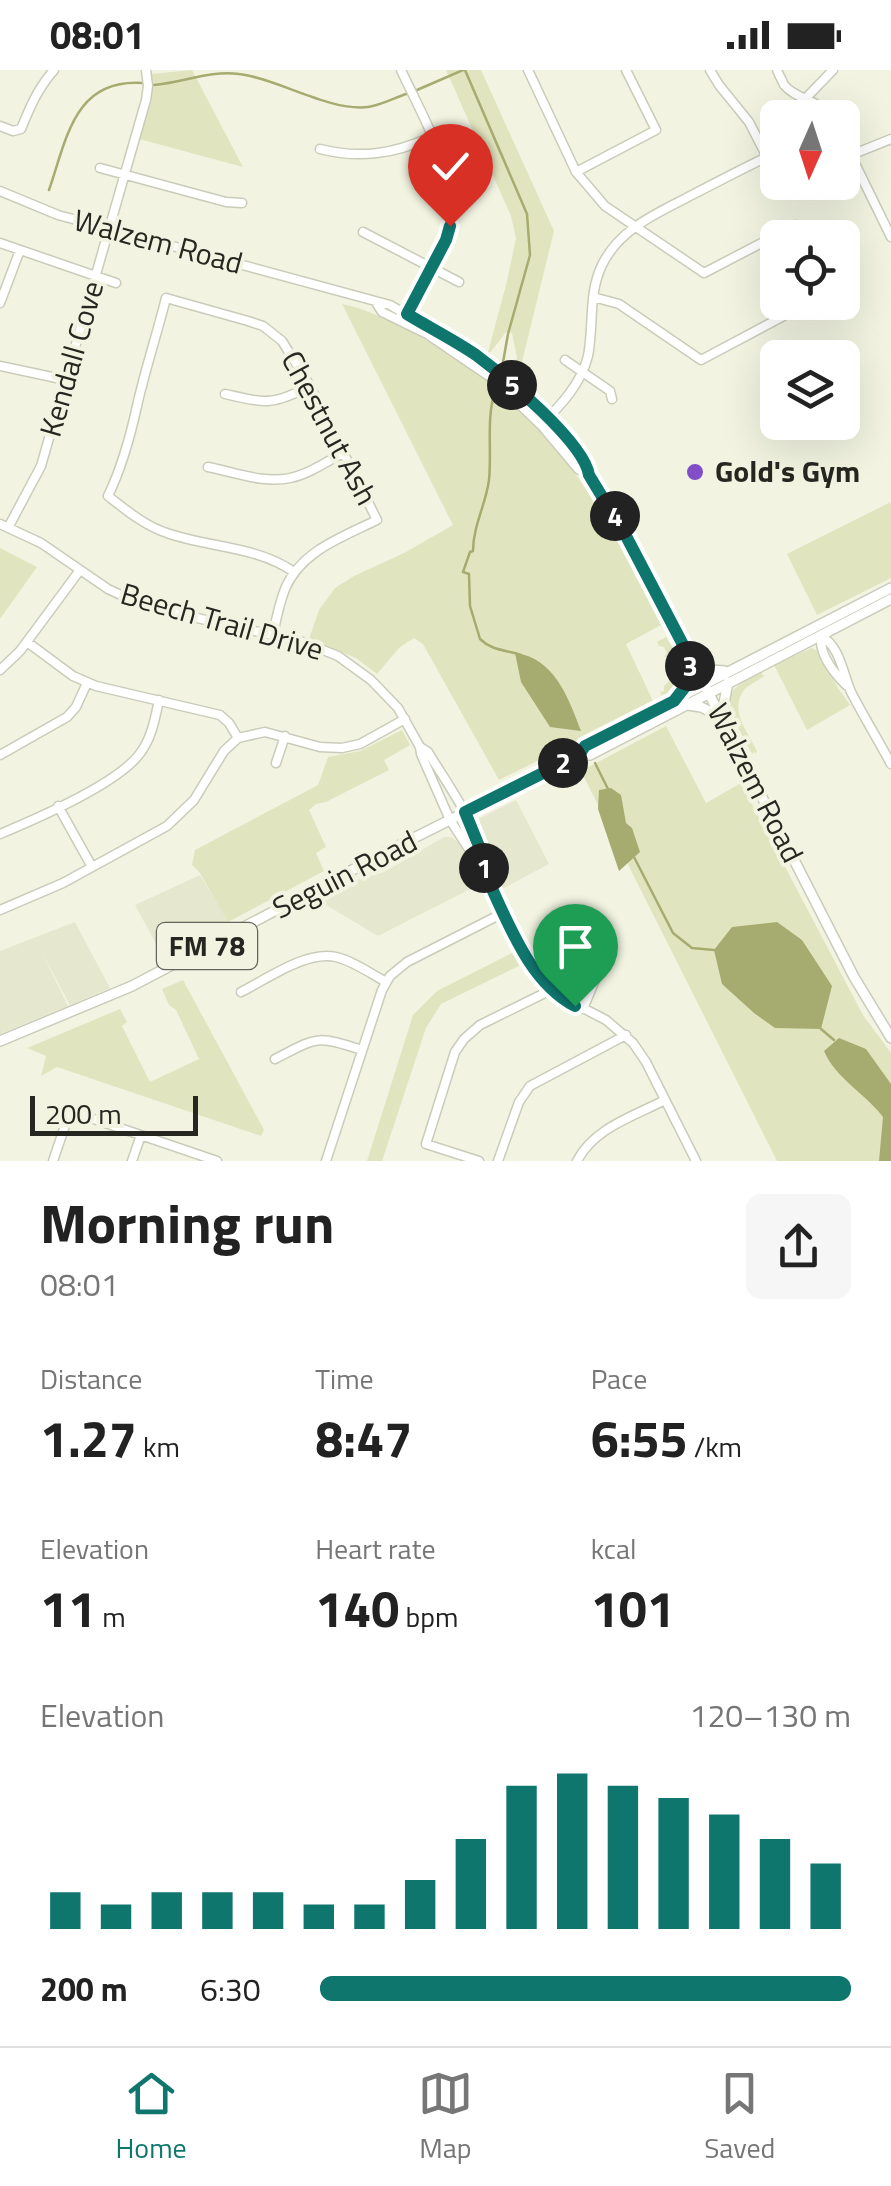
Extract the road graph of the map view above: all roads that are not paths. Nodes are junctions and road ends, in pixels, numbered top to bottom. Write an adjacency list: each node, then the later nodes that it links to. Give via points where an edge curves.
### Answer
1 (54, 70): 11 (street, via 21,129)
2 (146, 70): 19 (street, Kendall Cove, via 148,92)
3 (402, 70): 12 (street)
4 (528, 70): 17 (street)
5 (626, 70): 17 (street, via 656,130)
6 (710, 70): 23 (street, via 767,156)
7 (777, 70): 9 (street, via 784,85)
8 (833, 70): 9 (street)
9 (806, 98): 10 (street)
10 (810, 100)
11 (0, 126)
12 (431, 136): 14 (street, via 376,154); 30 (street, via 452,198 450,226)
13 (891, 139): 15 (street)
14 (320, 149)
15 (860, 151)
16 (100, 168): 19 (street)
17 (576, 172): 23 (street, via 606,206)
18 (860, 172): 22 (street)
19 (126, 174): 21 (street); 24 (street, Kendall Cove)
20 (0, 191): 24 (street, Walzem Road)
21 (242, 203)
22 (887, 221): 26 (street)
23 (636, 226): 28 (street, via 704,272); 34 (street, via 604,261)
24 (110, 230): 31 (street, Kendall Cove); 35 (street, Walzem Road)
25 (362, 232): 30 (street)
26 (891, 237)
27 (0, 242): 29 (street)
28 (760, 243)
29 (20, 250): 31 (street); 36 (street)
30 (432, 268): 32 (street); 37 (street)
31 (95, 276): 33 (street); 42 (street, Kendall Cove)
32 (459, 282)
33 (116, 283)
34 (593, 298): 38 (street, via 619,304 700,360); 41 (street)
35 (375, 302): 37 (street, Walzem Road); 46 (street, Walzem Road, via 494,379)
36 (0, 304)
37 (407, 314): 46 (street, Walzem Road, via 474,354)
38 (776, 320)
39 (565, 360): 41 (street)
40 (0, 366): 42 (street)
41 (583, 371): 45 (street); 46 (street)
42 (66, 380): 49 (street, Kendall Cove, via 41,466)
43 (310, 386): 44 (street, via 277,401); 47 (street, Chestnut Ash); 51 (street, Chestnut Ash, via 282,340 263,326 166,298 132,432 108,496 156,529 266,556)
44 (225, 394)
45 (612, 399)
46 (545, 421): 59 (street, Walzem Road, via 589,475)
47 (343, 454): 48 (street, via 279,480); 51 (street, Chestnut Ash, via 377,520 320,548)
48 (208, 467)
49 (4, 525): 50 (street, Beech Trail Drive)
50 (80, 570): 55 (street, Beech Trail Drive, via 144,606); 58 (street)
51 (294, 572): 55 (street)
52 (891, 588): 54 (main road, Seguin Road / FM 78)
53 (891, 599): 56 (main road, Seguin Road / FM 78)
54 (836, 616): 56 (main road); 57 (main road, Seguin Road / FM 78)
55 (273, 635): 68 (street, Beech Trail Drive, via 338,656 371,680)
56 (820, 636): 57 (main road); 61 (main road, Seguin Road / FM 78); 72 (street, via 835,674)
57 (794, 638): 61 (main road, Seguin Road / FM 78)
58 (27, 642): 60 (street); 62 (street)
59 (690, 658): 61 (main road); 63 (street, Walzem Road); 65 (main road, via 688,683)
60 (0, 670)
61 (728, 677): 63 (main road, Seguin Road / FM 78); 67 (main road)
62 (88, 683): 64 (street); 75 (street, via 67,717)
63 (706, 688): 65 (main road, Seguin Road / FM 78); 66 (main road, Seguin Road / FM 78); 67 (main road, Walzem Road)
64 (158, 700): 70 (street, via 220,715); 78 (street, via 146,743 132,763)
65 (674, 701): 74 (main road, Seguin Road / FM 78)
66 (688, 705): 67 (main road); 74 (main road, Seguin Road / FM 78)
67 (722, 717): 92 (main road, Walzem Road)
68 (405, 719): 69 (street, via 342,748); 73 (street, Beech Trail Drive)
69 (285, 736): 70 (street); 76 (street)
70 (238, 738): 82 (street, via 175,820)
71 (891, 738): 72 (street)
72 (880, 744): 77 (street)
73 (420, 747): 79 (street, Beech Trail Drive); 80 (street, Beech Trail Drive)
74 (579, 755): 79 (main road, Seguin Road / FM 78)
75 (0, 756)
76 (276, 763)
77 (891, 764)
78 (58, 806): 81 (street); 82 (street)
79 (465, 812): 80 (main road, Seguin Road / FM 78); 83 (street, Beech Trail Drive)
80 (450, 820): 83 (street, Beech Trail Drive); 93 (main road, Seguin Road / FM 78, via 132,986)
81 (0, 834)
82 (92, 868): 84 (street)
83 (484, 872): 85 (street, Beech Trail Drive)
84 (0, 910)
85 (505, 912): 87 (street, via 407,962); 88 (street, Beech Trail Drive)
86 (600, 968): 90 (street)
87 (386, 982): 89 (street, via 346,960 320,956); 94 (street)
88 (551, 990): 90 (street, Beech Trail Drive); 102 (street, via 480,1026 455,1052 426,1144)
89 (241, 992)
90 (583, 1009): 91 (street, Beech Trail Drive)
91 (626, 1035): 96 (street, Beech Trail Drive); 103 (street, via 530,1086)
92 (891, 1038)
93 (0, 1042)
94 (362, 1050): 95 (street, via 316,1039); 101 (street)
95 (275, 1059)
96 (665, 1100): 104 (street, via 595,1136); 105 (street, Beech Trail Drive)
97 (140, 1135): 98 (street); 99 (street, via 70,1111); 100 (street)
98 (213, 1160)
99 (54, 1161)
100 (132, 1161)
101 (326, 1161)
102 (479, 1161)
103 (498, 1161)
104 (577, 1161)
105 (696, 1161)

